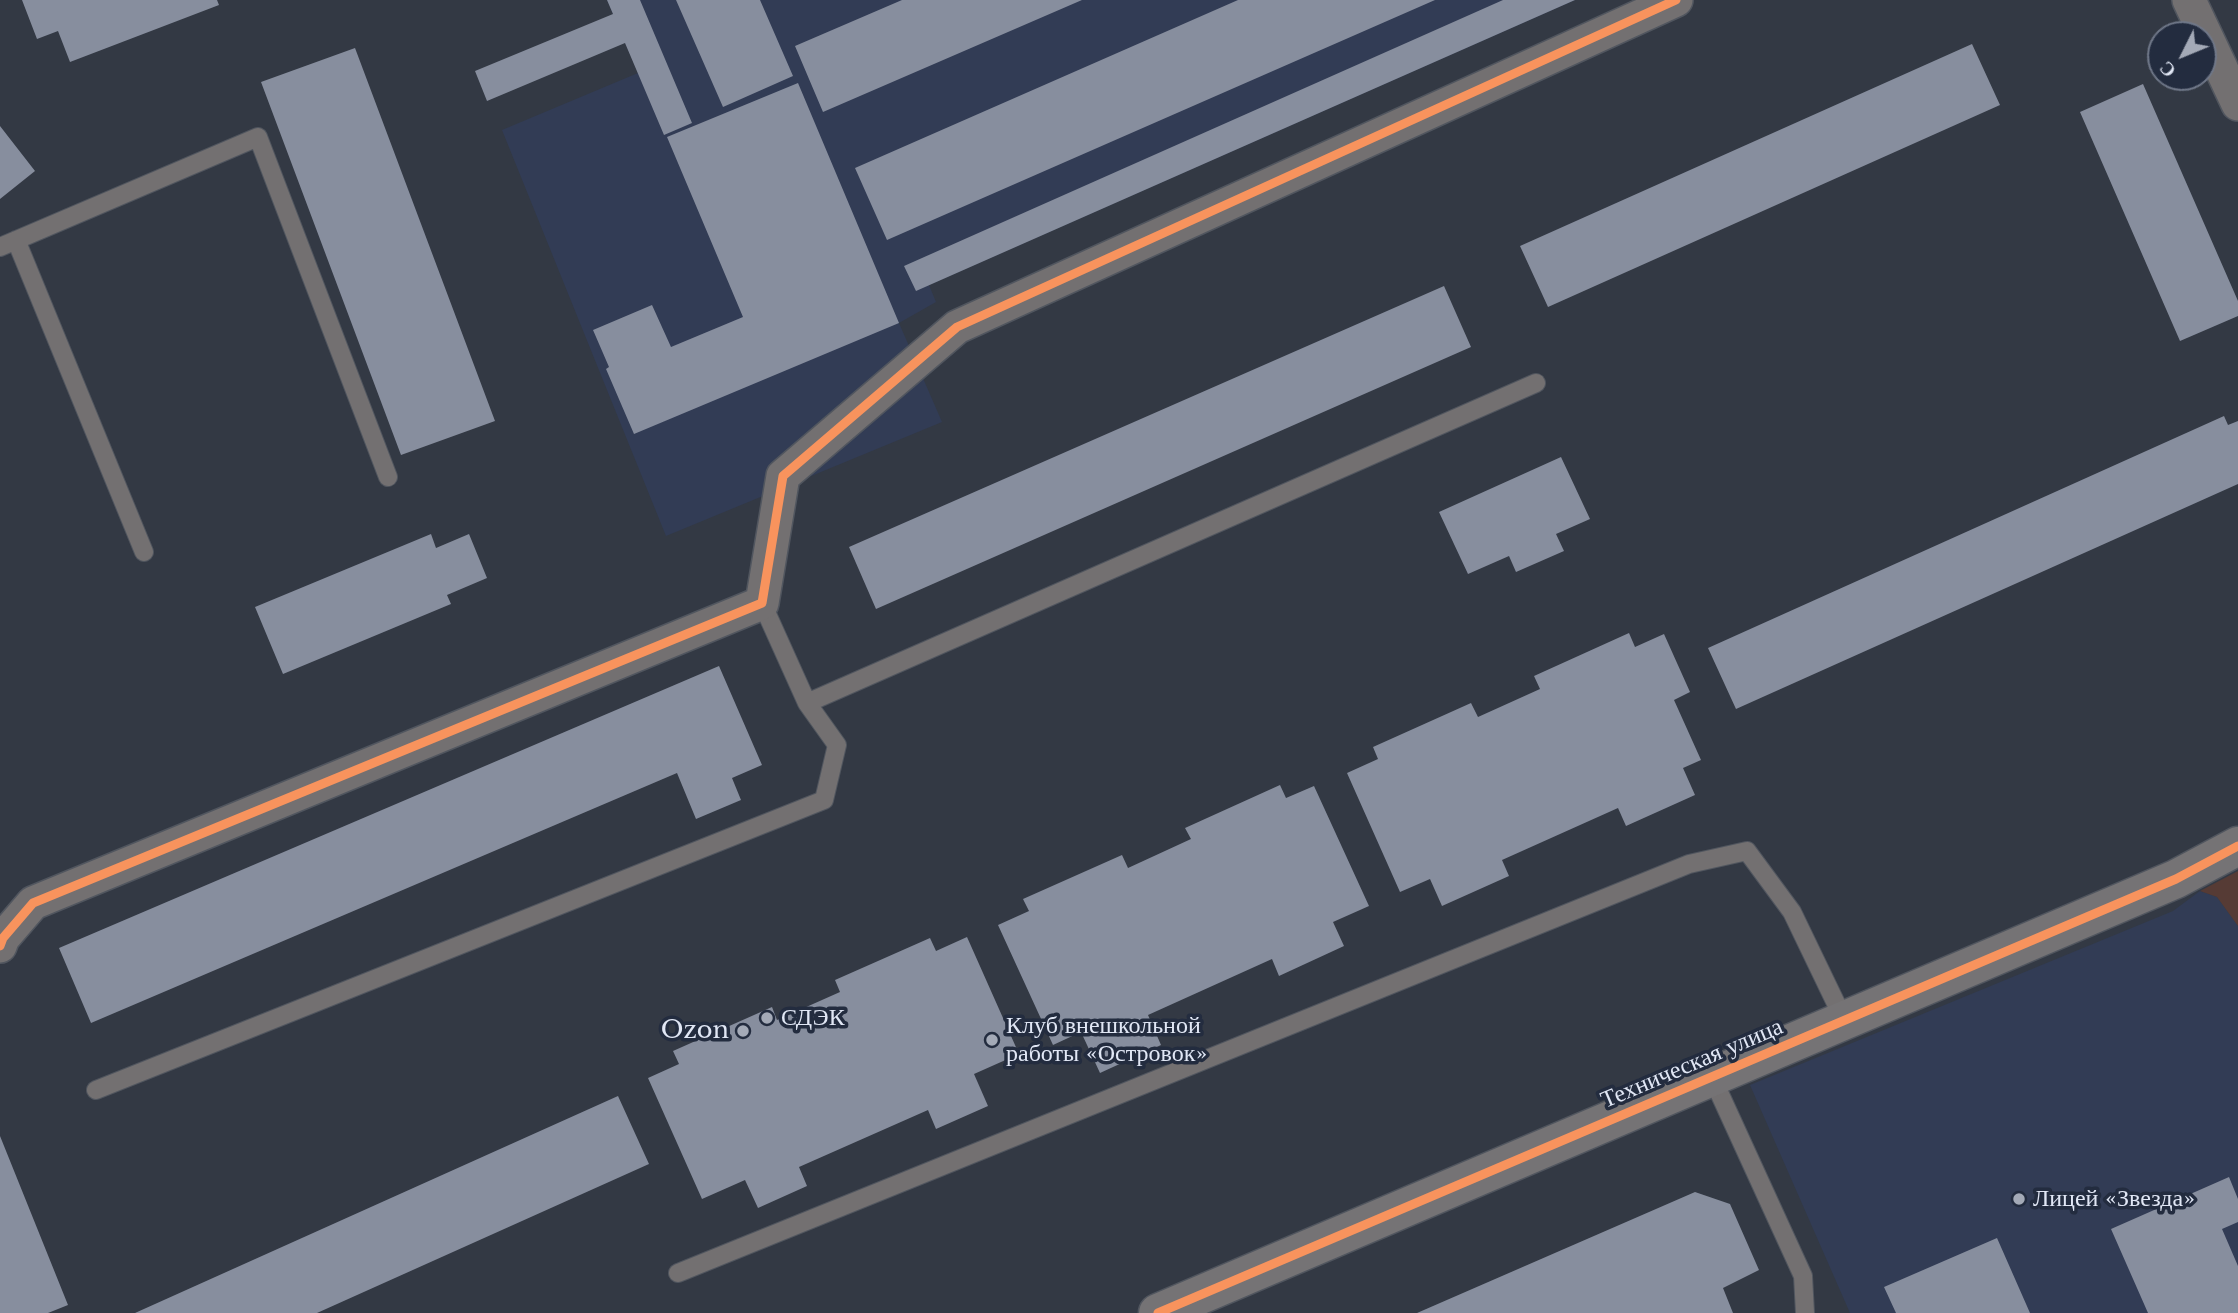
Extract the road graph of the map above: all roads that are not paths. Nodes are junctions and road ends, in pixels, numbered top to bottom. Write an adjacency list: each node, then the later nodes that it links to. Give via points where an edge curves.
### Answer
1 (1676, 0): 8 (street, via 957,327 783,476)
2 (2189, 0): 3 (street)
3 (2238, 104)
4 (8, 244): 6 (lane, via 258,137); 7 (lane)
5 (1536, 383): 9 (lane)
6 (388, 477)
7 (144, 552)
8 (762, 603): 9 (lane); 11 (street, via 33,903)
9 (807, 703): 14 (lane, via 837,745 824,800)
10 (2238, 846): 12 (street, Техническая улица, via 2176,879)
11 (0, 946)
12 (1844, 1020): 13 (street, Техническая улица); 15 (lane, via 1792,912 1747,851 1689,864)
13 (1712, 1077): 16 (street, Техническая улица); 17 (lane, via 1803,1276)
14 (96, 1090)
15 (678, 1273)
16 (1158, 1313)
17 (1805, 1313)

